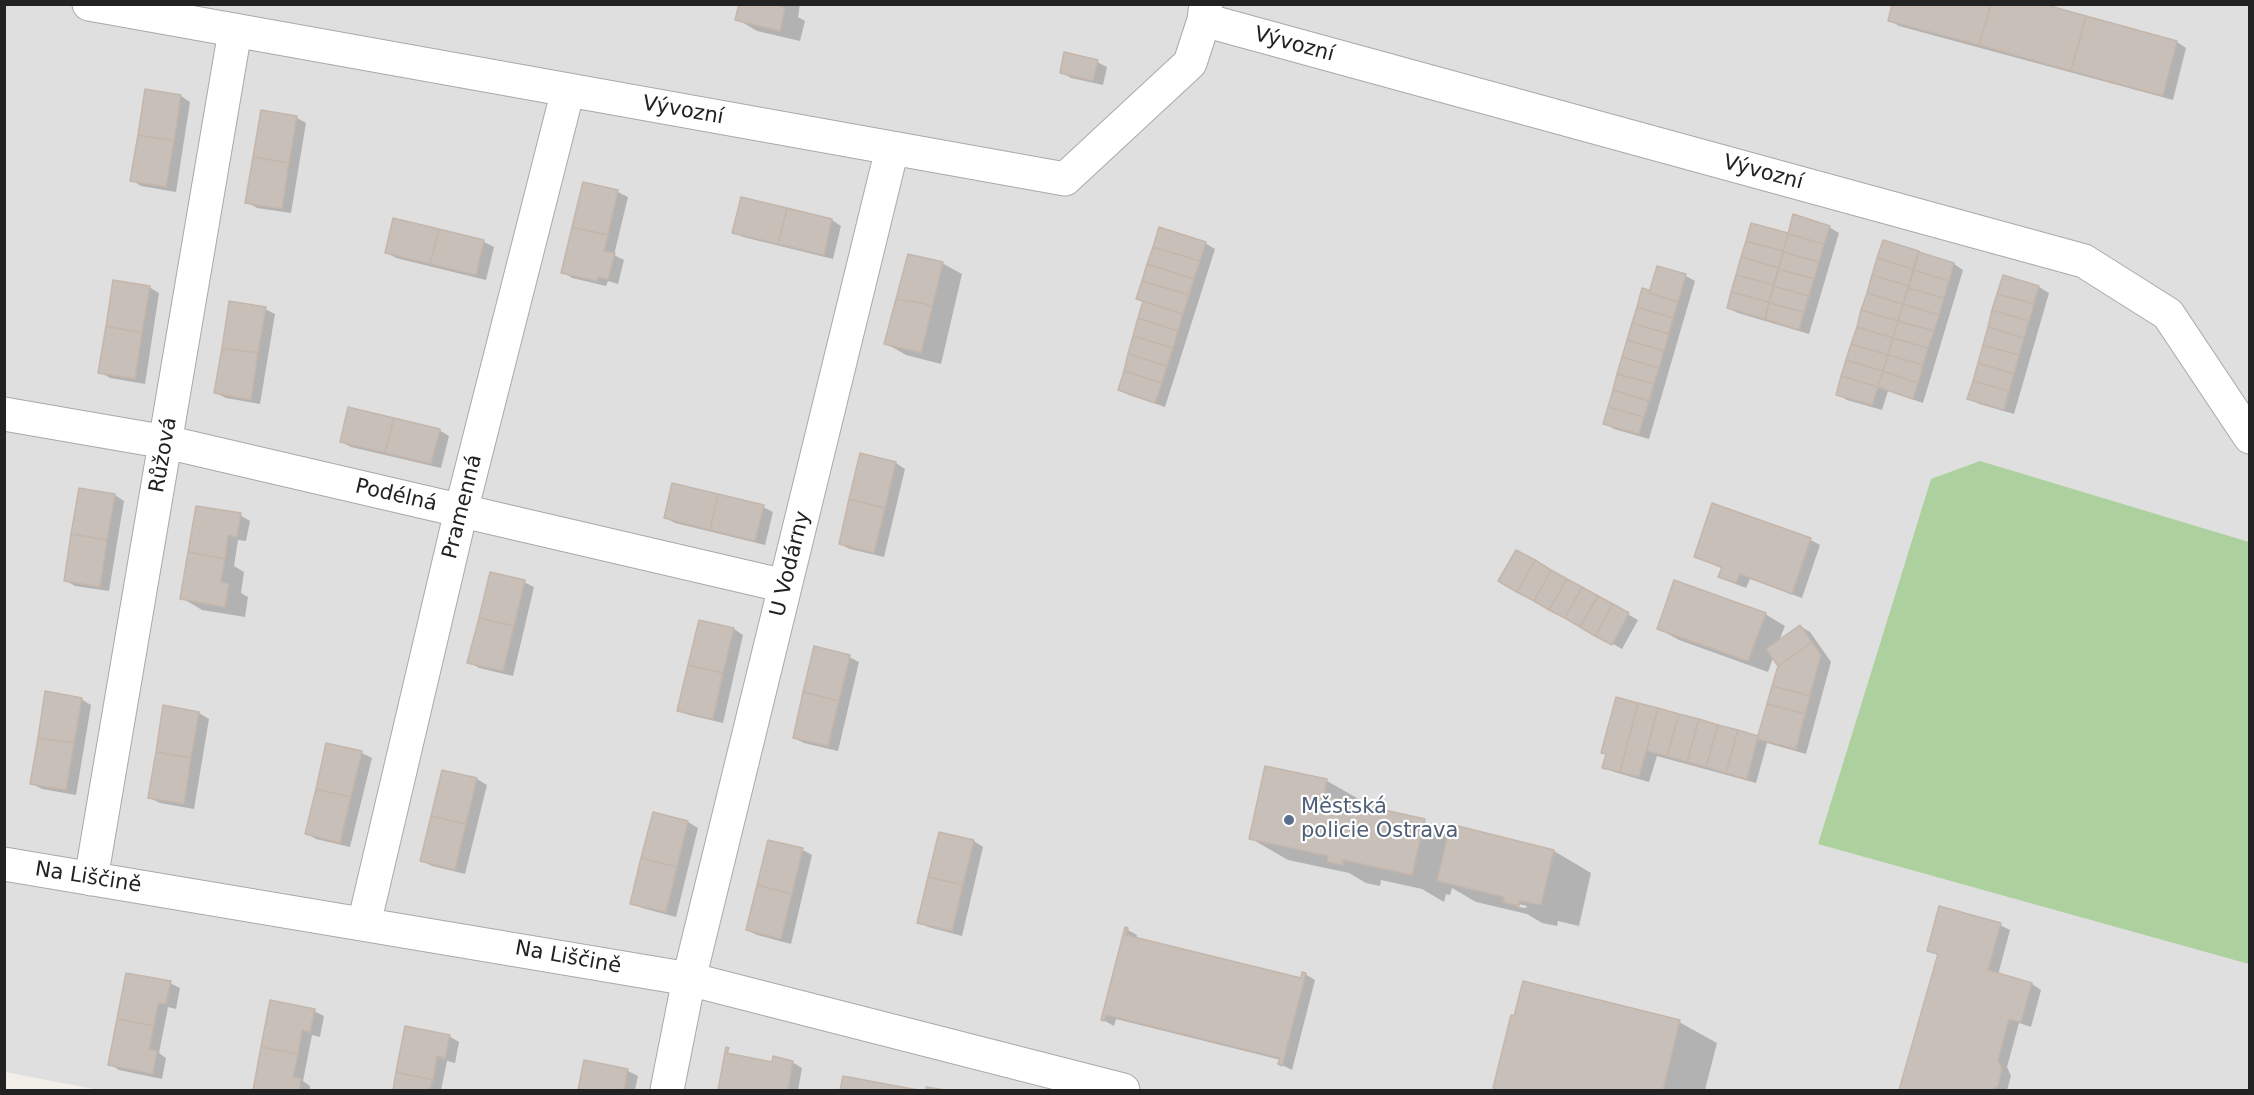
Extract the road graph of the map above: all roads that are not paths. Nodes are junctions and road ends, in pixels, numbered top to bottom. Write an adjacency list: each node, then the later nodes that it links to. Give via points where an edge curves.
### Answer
1 (89, 4): 3 (street, Vývozní)
2 (1205, 12): 5 (street, Vývozní, via 1190,63 1065,180); 7 (street, Vývozní, via 2084,261 2168,314)
3 (235, 31): 4 (street, Vývozní); 8 (street, Růžová)
4 (568, 90): 5 (street, Vývozní); 9 (street, Pramenná)
5 (892, 149): 10 (street, U Vodárny)
6 (4, 414): 8 (street, Podélná)
7 (2250, 437)
8 (166, 442): 9 (street, Podélná); 12 (street, Růžová)
9 (461, 511): 10 (street, Podélná); 13 (street, Pramenná)
10 (785, 586): 14 (street, U Vodárny)
11 (4, 864): 12 (street, Na Liščině)
12 (92, 879): 13 (street, Na Liščině)
13 (364, 924): 14 (street, Na Liščině)
14 (689, 979): 15 (street, U Vodárny); 16 (street, Na Liščině)
15 (667, 1090)
16 (1123, 1090)

